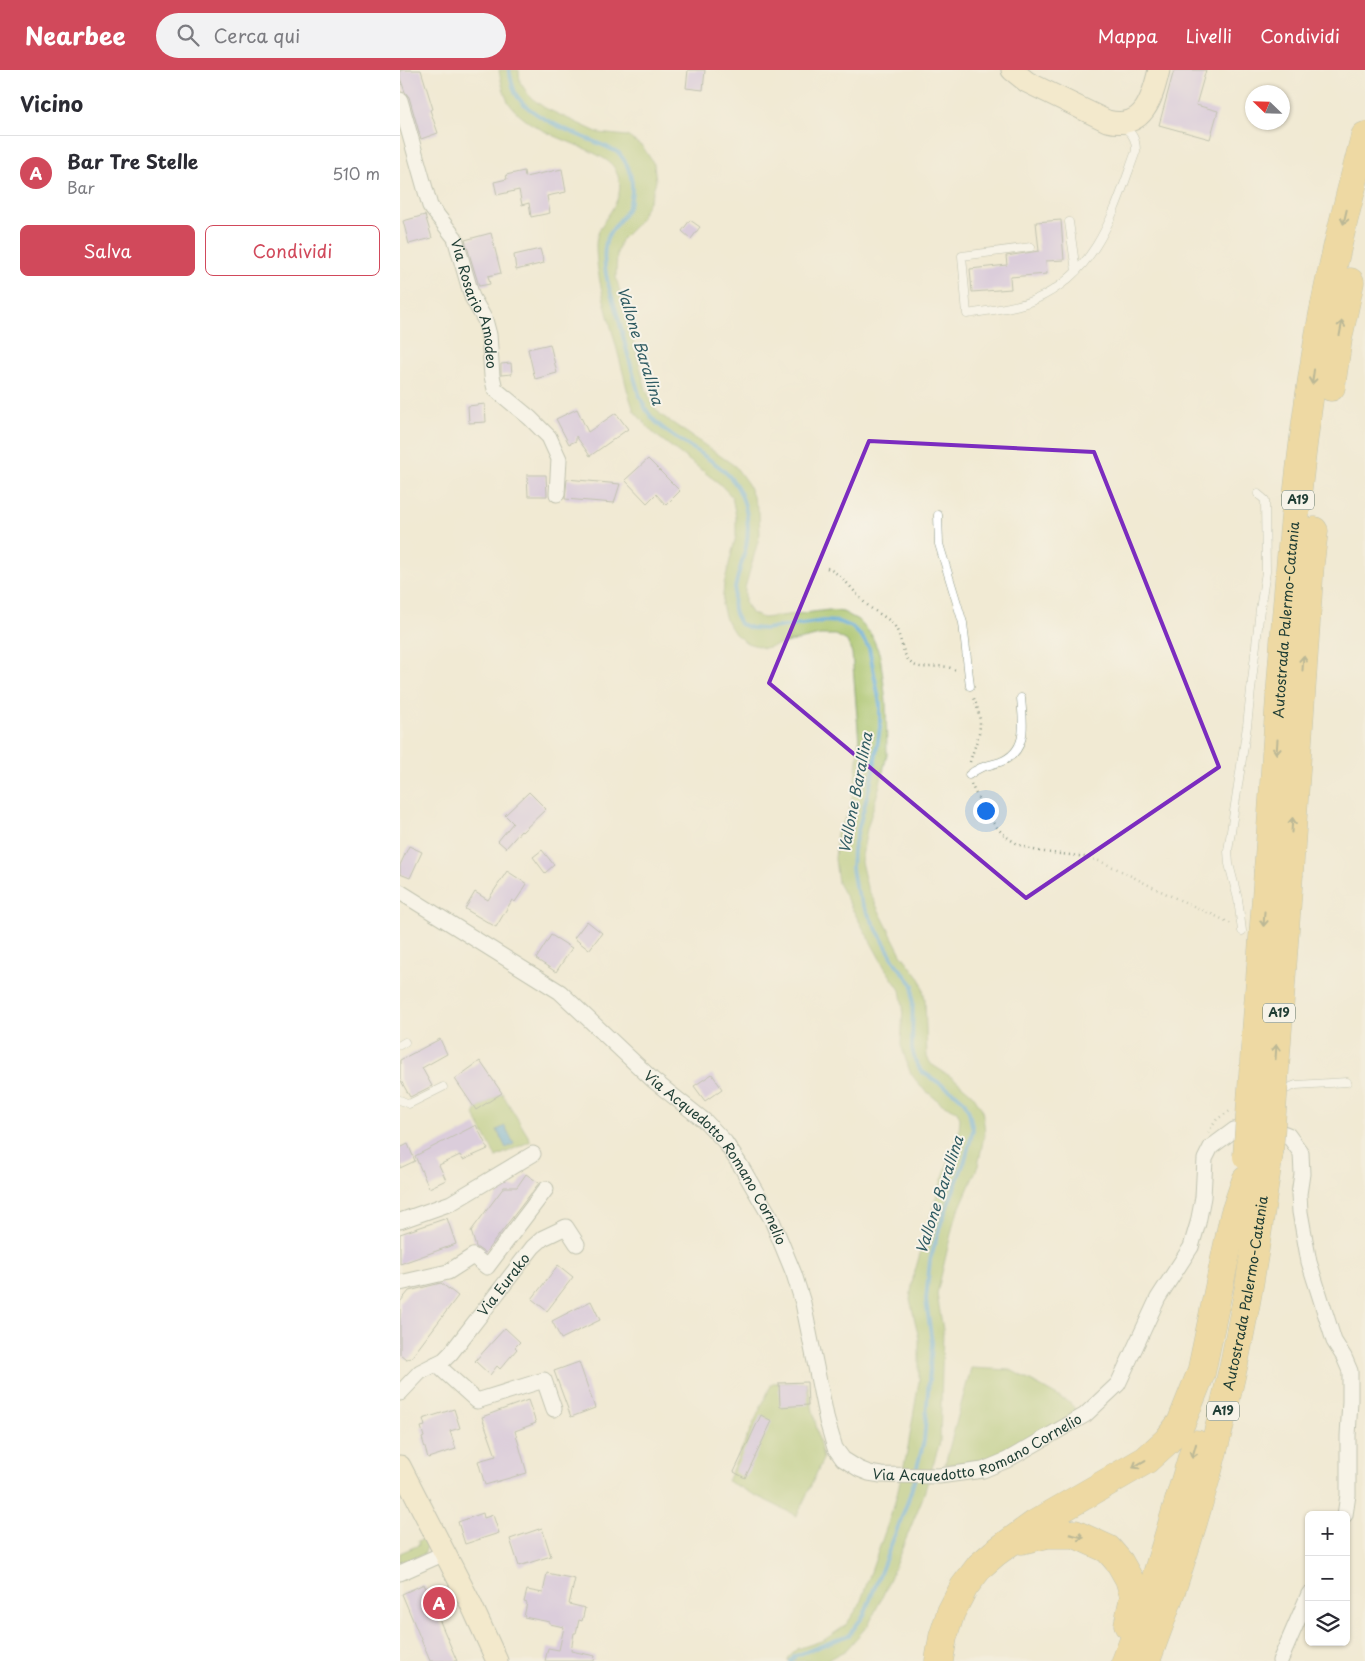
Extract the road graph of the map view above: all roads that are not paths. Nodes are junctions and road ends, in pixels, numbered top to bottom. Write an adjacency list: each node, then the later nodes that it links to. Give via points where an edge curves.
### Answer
1 (1012, 70): 4 (main road, via 1028,82)
2 (1159, 70): 4 (main road, via 1147,108 1128,122)
3 (400, 100): 10 (street, Via Rosario Amodeo, via 430,206 455,238 472,297 489,334 495,389 549,437 559,459)
4 (1117, 123): 9 (lane, via 1129,130 1136,141 1136,151 1110,221 1089,258)
5 (1365, 136): 16 (highway, Autostrada Palermo-Catania / A19, one-way to 16, via 1332,273 1306,423 1291,561)
6 (1365, 216): 16 (highway, Autostrada Palermo-Catania / A19, one-way to 6, via 1325,426 1338,339)
7 (1069, 222): 9 (lane)
8 (1031, 247): 9 (lane, via 962,256 966,314 1033,301 1062,285)
9 (1076, 271)
10 (557, 494)
11 (1258, 494): 18 (lane, via 1265,500 1266,572 1228,851)
12 (938, 515): 13 (lane, via 939,544 963,623)
13 (970, 686)
14 (1021, 698): 15 (lane, via 1023,735 1020,748 1002,761 977,768)
15 (969, 775)
16 (1279, 872): 24 (highway, A19, bridge)
17 (400, 892): 34 (street, Via Acquedotto Romano Cornelio, via 560,992 653,1080 700,1117 725,1142 771,1218 794,1274 835,1448 844,1459 860,1469 881,1475 939,1476 983,1470 1086,1415 1118,1384 1158,1298 1191,1248 1203,1197 1205,1159 1210,1147 1234,1130 1256,1127 1288,1135 1301,1153 1302,1174 1298,1194 1309,1262 1334,1341 1350,1371)
18 (1242, 931)
19 (1347, 1082): 22 (lane, via 1296,1086)
20 (443, 1087): 21 (lane, via 409,1104)
21 (400, 1100)
22 (1243, 1105)
23 (533, 1154): 26 (street, via 451,1203)
24 (1254, 1163): 31 (highway, Autostrada Palermo-Catania / A19, via 1246,1304); 35 (highway, one-way to 35, via 1234,1215 1201,1374 1181,1423 1146,1460 1035,1524); 42 (highway, Autostrada Palermo-Catania / A19, one-way to 42, via 1199,1433 1151,1594)
25 (546, 1188): 28 (street, via 487,1267 473,1256 448,1272)
26 (400, 1221)
27 (577, 1244): 29 (street, Via Eurako, via 566,1227 537,1243 451,1353)
28 (400, 1283)
29 (436, 1364): 30 (street, Via Eurako, via 420,1372); 32 (street, via 477,1401 544,1380)
30 (400, 1392)
31 (1224, 1407): 43 (highway, Autostrada Palermo-Catania / A19, via 1197,1515); 44 (highway, via 1218,1469 1186,1584)
32 (554, 1409)
33 (400, 1466): 36 (main road)
34 (1346, 1511)
35 (1012, 1542): 40 (highway, via 980,1566 964,1587 942,1637); 41 (highway, one-way to 41, via 1047,1534 1075,1534 1108,1549 1129,1579 1134,1596 1132,1615)
36 (445, 1553): 37 (street); 39 (main road)
37 (400, 1573)
38 (1306, 1601): 45 (street)
39 (497, 1661)
40 (939, 1661)
41 (1114, 1661)
42 (1126, 1661)
43 (1146, 1661)
44 (1157, 1661)
45 (1280, 1661)

